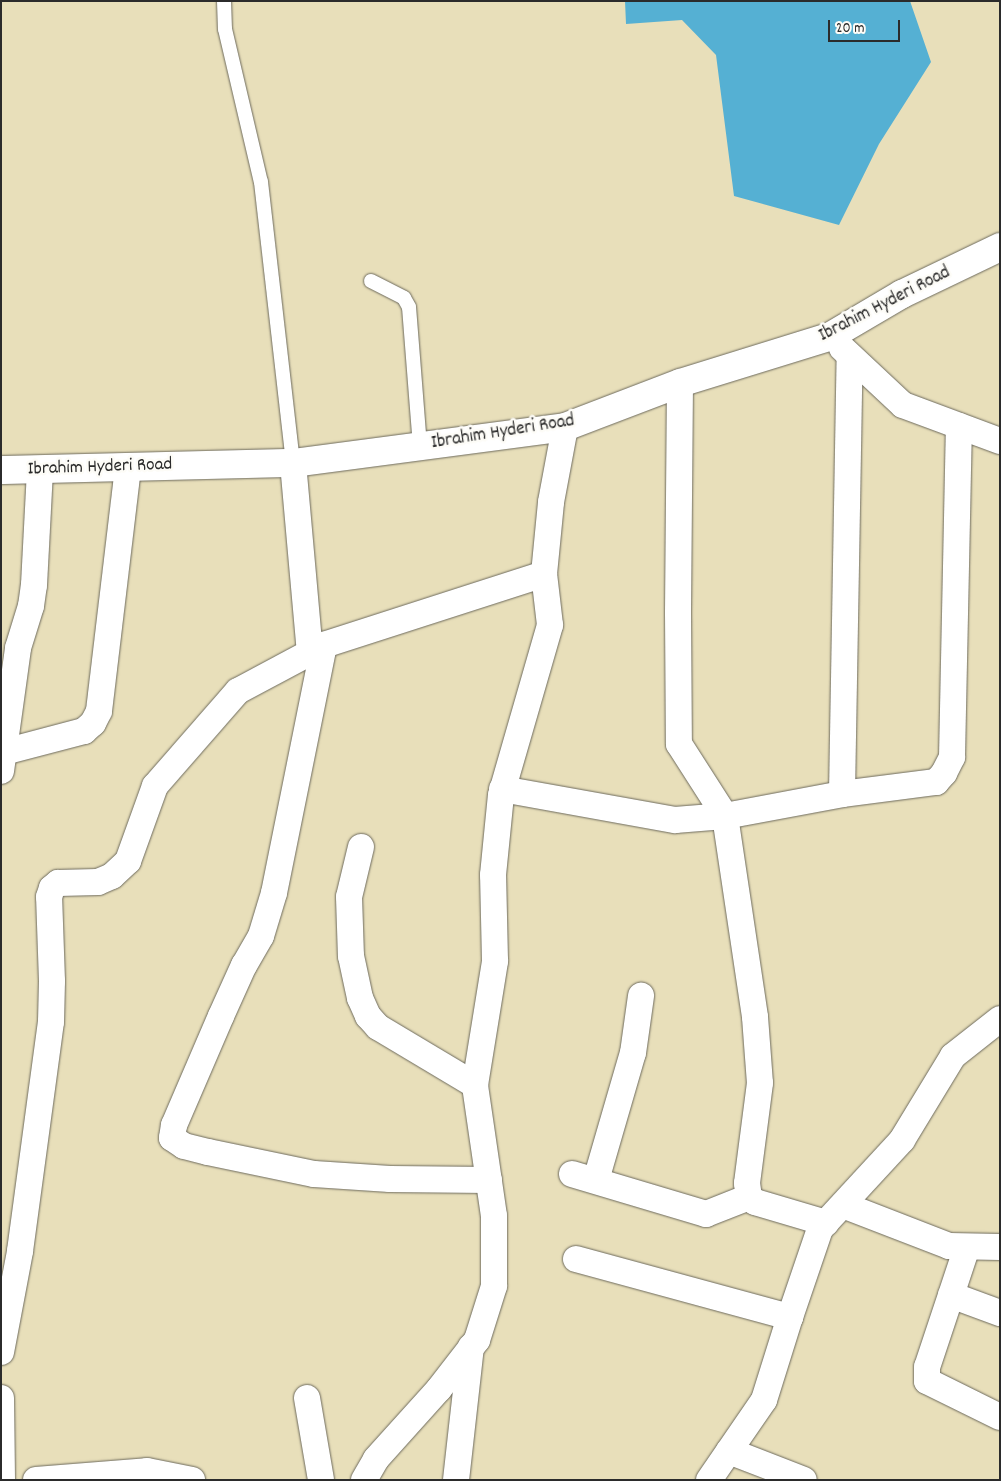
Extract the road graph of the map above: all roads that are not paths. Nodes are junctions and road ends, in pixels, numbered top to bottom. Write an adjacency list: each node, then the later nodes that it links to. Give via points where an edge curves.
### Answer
1 (224, 1): 11 (lane, via 224,29 260,182)
2 (1000, 247): 4 (main road, Ibrahim Hyderi Road, via 902,294)
3 (371, 280): 10 (lane, via 404,298 409,307)
4 (829, 337): 5 (street); 6 (main road, Ibrahim Hyderi Road)
5 (850, 356): 8 (street, via 903,405); 19 (street)
6 (680, 383): 7 (main road, Ibrahim Hyderi Road); 20 (street, via 679,744)
7 (565, 426): 10 (main road, Ibrahim Hyderi Road); 15 (street, via 551,502)
8 (960, 426): 9 (street); 19 (street, via 952,757 936,782)
9 (1000, 441)
10 (420, 446): 11 (main road, Ibrahim Hyderi Road)
11 (293, 463): 12 (main road, Ibrahim Hyderi Road); 16 (street)
12 (128, 467): 14 (main road, Ibrahim Hyderi Road); 17 (street, via 99,711 84,731)
13 (1, 470): 14 (main road, Ibrahim Hyderi Road)
14 (40, 470): 17 (street, via 34,585 18,648)
15 (544, 574): 16 (street); 18 (street, via 550,625)
16 (317, 649): 25 (street, via 274,893 261,936 221,1016 174,1125 172,1138 184,1146 314,1174); 35 (street, via 238,691 155,786 128,861 112,876 98,882 58,883 52,888 49,897 51,1022 20,1251)
17 (2, 762)
18 (502, 789): 20 (street, via 675,820); 24 (street, via 493,875 495,961)
19 (842, 794): 20 (street)
20 (724, 816): 26 (street, via 754,1016 760,1083 747,1182)
21 (361, 847): 24 (street, via 349,897 351,956 360,998 368,1016 378,1027)
22 (641, 996): 26 (street, via 633,1053 584,1177 706,1214)
23 (1000, 1018): 27 (street, via 953,1056 902,1140)
24 (476, 1085): 25 (street)
25 (489, 1180): 34 (street, via 494,1216 494,1286)
26 (748, 1197): 27 (street, via 755,1202)
27 (834, 1214): 28 (street, via 949,1246); 33 (street, via 820,1229)
28 (967, 1247): 29 (street); 31 (street)
29 (1000, 1247)
30 (576, 1259): 33 (street)
31 (951, 1295): 32 (street); 38 (street, via 928,1367 928,1380)
32 (1000, 1313)
33 (790, 1317): 39 (street, via 764,1400)
34 (472, 1347): 45 (street, via 376,1459); 46 (street)
35 (1, 1352)
36 (1, 1398): 41 (street)
37 (308, 1398): 44 (street)
38 (1000, 1417)
39 (729, 1451): 47 (street); 48 (street)
40 (164, 1477): 42 (street, via 147,1471); 43 (street)
41 (2, 1480)
42 (36, 1480)
43 (192, 1480)
44 (321, 1480)
45 (364, 1480)
46 (456, 1480)
47 (709, 1480)
48 (804, 1480)

